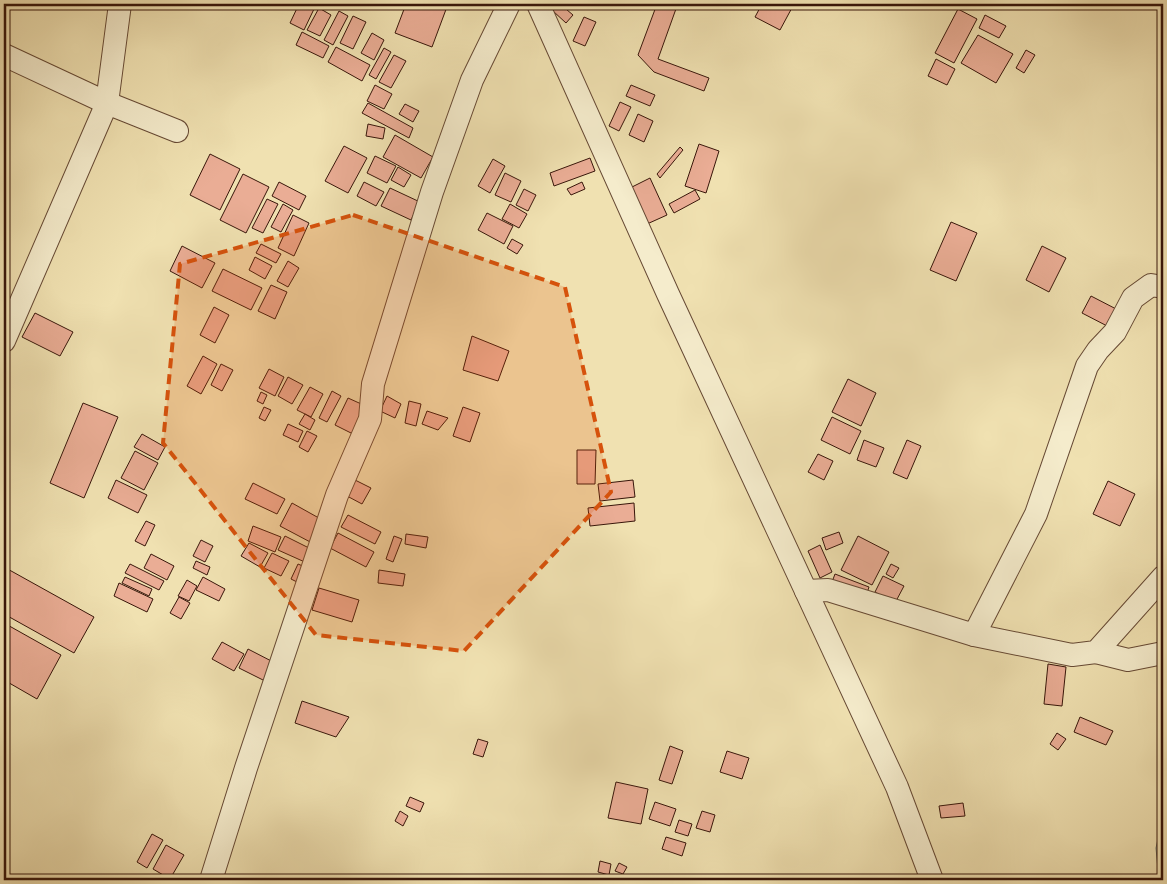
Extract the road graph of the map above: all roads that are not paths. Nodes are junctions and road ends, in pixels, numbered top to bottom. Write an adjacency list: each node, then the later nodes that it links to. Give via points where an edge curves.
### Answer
1 (120, 4): 5 (street)
2 (509, 4): 14 (street, via 472,80 432,192 373,384 370,419 337,495)
3 (538, 4): 10 (street)
4 (4, 55): 5 (street)
5 (106, 103): 6 (street); 8 (street)
6 (177, 131)
7 (1163, 287): 11 (street, via 1151,285 1133,298 1115,332 1087,366 1036,514)
8 (4, 342)
9 (1163, 577): 12 (street)
10 (806, 591): 11 (street, via 828,590); 15 (street, via 897,787)
11 (974, 634): 12 (street, via 1072,655)
12 (1096, 652): 13 (street, via 1128,660)
13 (1163, 653)
14 (211, 880)
15 (932, 880)

